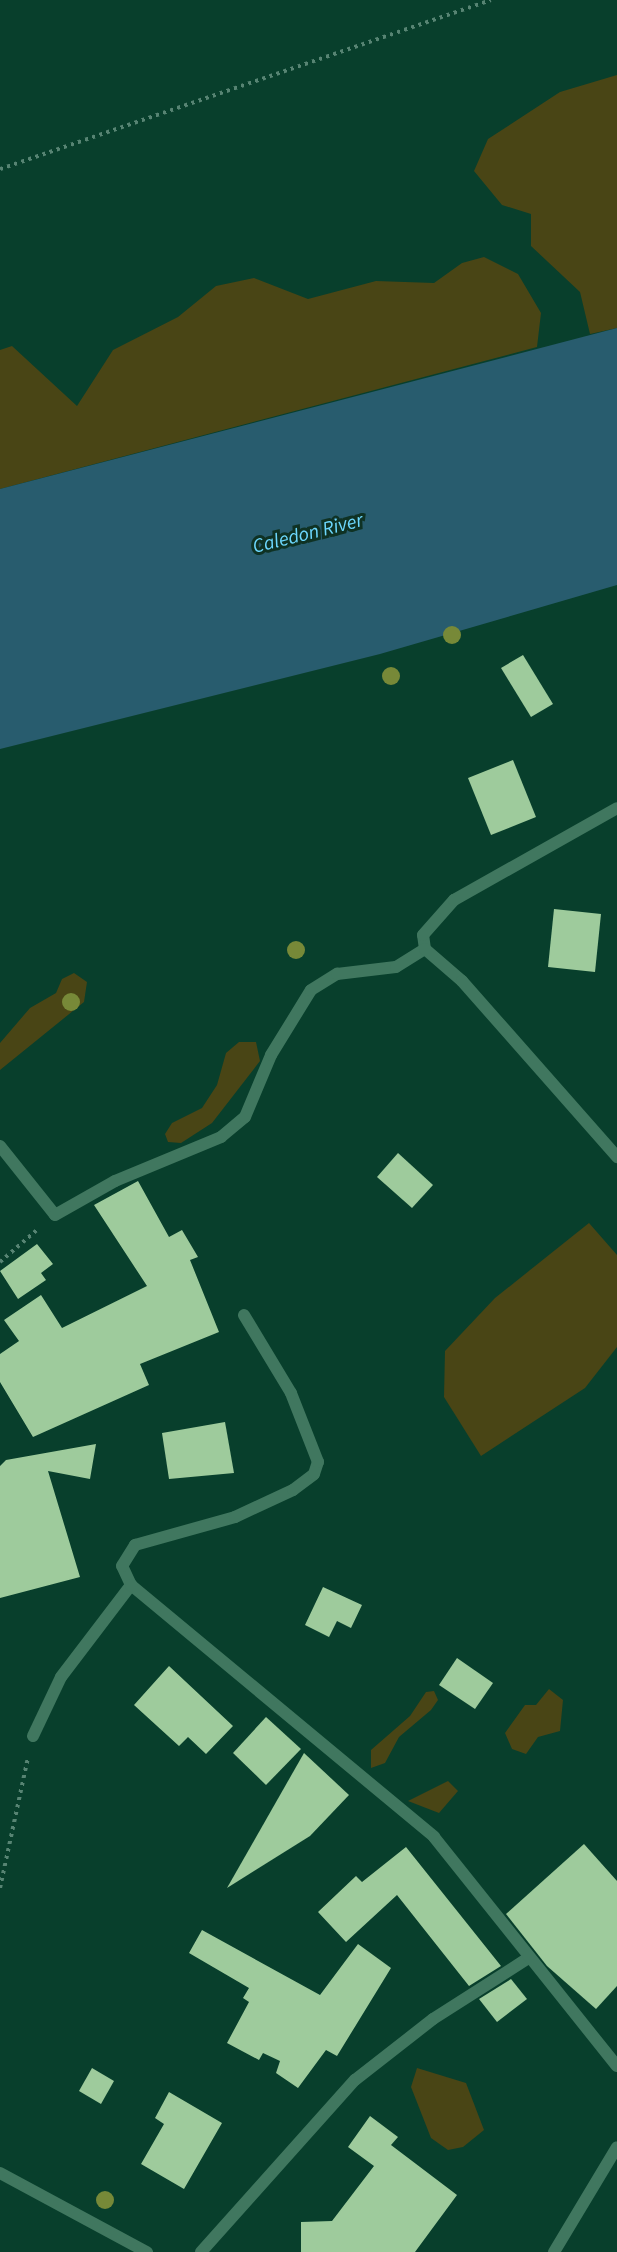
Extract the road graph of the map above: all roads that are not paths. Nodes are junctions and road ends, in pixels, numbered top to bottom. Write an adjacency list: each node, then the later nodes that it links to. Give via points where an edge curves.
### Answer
1 (617, 808): 2 (street, via 454,900 423,935)
2 (425, 949): 3 (street, via 396,967 337,974 311,990 271,1055 245,1117 221,1137 115,1181 55,1215); 4 (street, via 462,981)
3 (0, 1146)
4 (617, 1157)
5 (244, 1315): 6 (street, via 291,1393 318,1462 314,1474 294,1491 235,1517 135,1545 122,1566)
6 (131, 1585): 7 (street, via 61,1677); 8 (street, via 434,1838)
7 (33, 1736)
8 (527, 1959): 9 (street); 13 (street, via 433,2019 354,2080)
9 (617, 2066)
10 (617, 2146): 14 (street)
11 (0, 2173): 12 (street)
12 (147, 2252)
13 (201, 2252)
14 (554, 2252)

